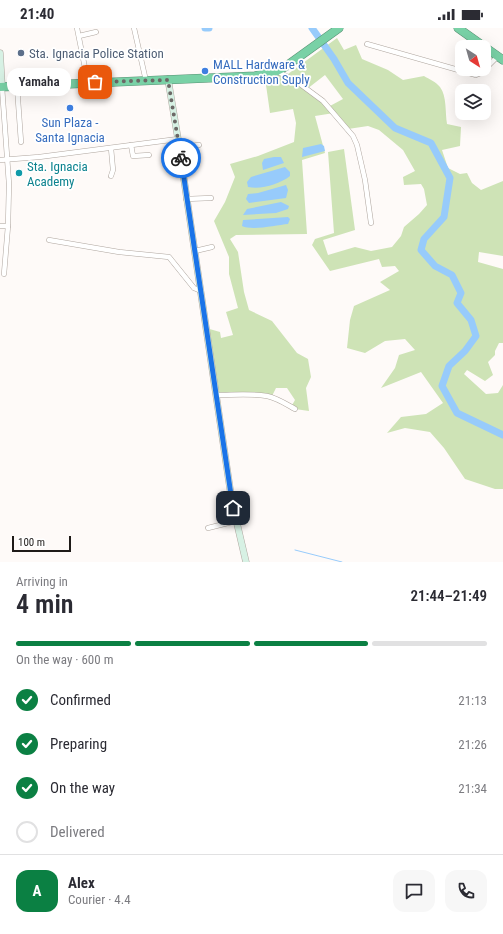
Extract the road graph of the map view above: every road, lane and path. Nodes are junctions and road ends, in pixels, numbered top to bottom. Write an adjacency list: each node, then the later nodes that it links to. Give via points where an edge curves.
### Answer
1 (77, 28): 6 (street)
2 (134, 28): 12 (street)
3 (458, 28): 9 (highway)
4 (338, 29): 10 (highway)
5 (96, 32): 6 (street)
6 (79, 36): 13 (street)
7 (367, 44): 9 (street, via 476,75)
8 (0, 53): 15 (street)
9 (501, 58)
10 (277, 71): 11 (highway, via 255,76); 28 (street, via 322,101 353,136 365,180)
11 (168, 80): 12 (highway); 16 (street)
12 (146, 81): 13 (highway)
13 (88, 83): 14 (highway)
14 (17, 86): 15 (highway); 17 (street)
15 (1, 87): 23 (street)
16 (178, 139): 18 (street); 21 (street)
17 (21, 142)
18 (132, 145): 20 (street); 22 (street, via 133,156)
19 (199, 145): 21 (street)
20 (111, 148): 23 (street); 25 (street)
21 (179, 148): 27 (street)
22 (149, 155)
23 (7, 159): 24 (street); 30 (street)
24 (0, 160)
25 (111, 176)
26 (211, 198): 27 (street)
27 (186, 199): 33 (street)
28 (371, 223)
29 (0, 226): 30 (street)
30 (8, 226): 34 (street)
31 (49, 240): 35 (street, via 119,252 169,256 194,288)
32 (212, 247): 33 (street)
33 (195, 250): 35 (street)
34 (4, 274)
35 (201, 291): 36 (street)
36 (216, 395): 37 (street, via 266,396); 38 (street)
37 (296, 409)
38 (236, 521): 39 (street); 40 (street)
39 (208, 528)
40 (246, 562)

